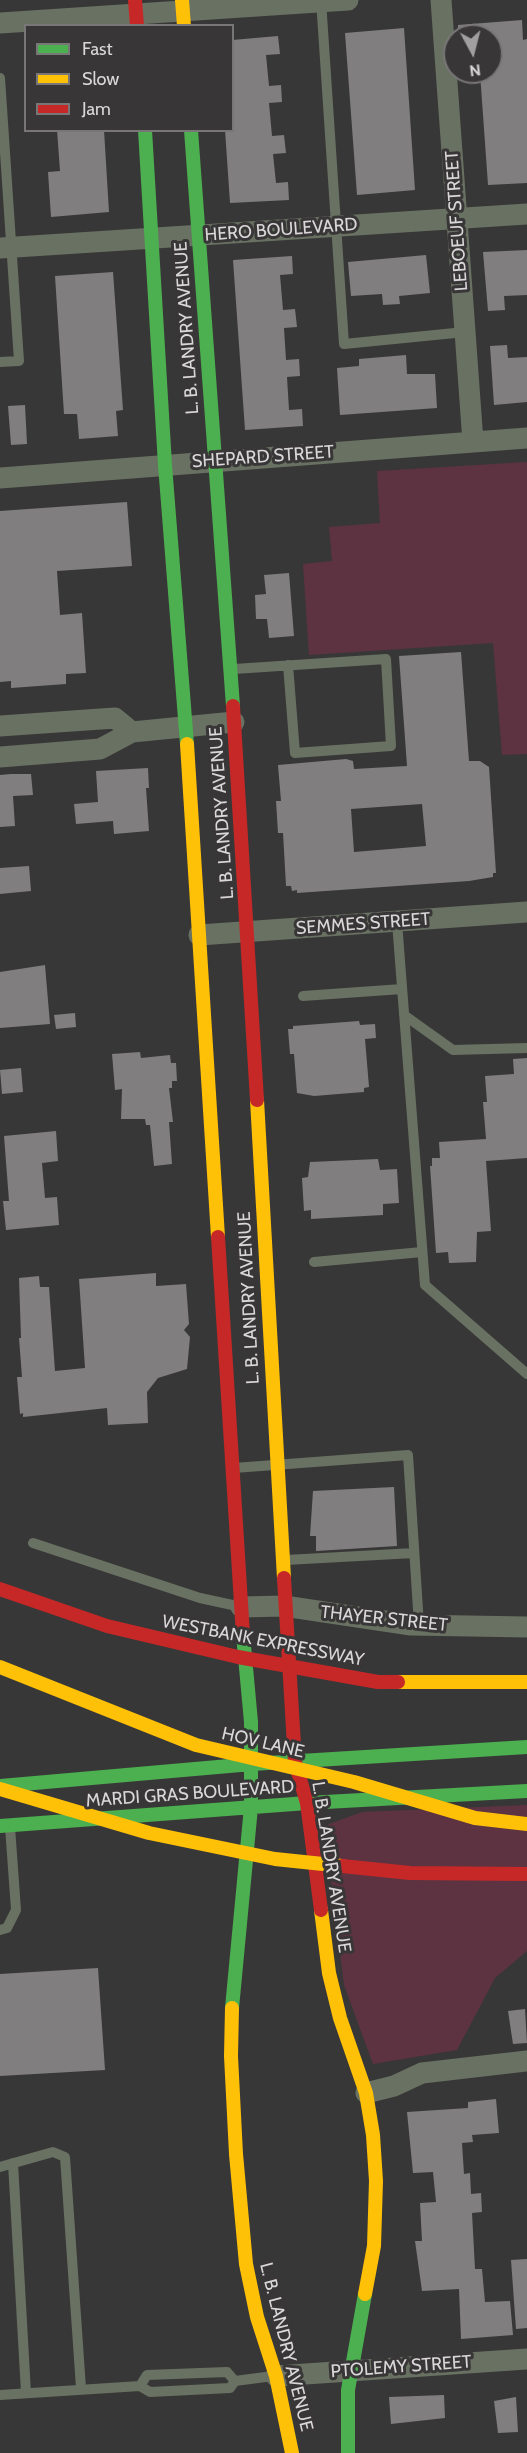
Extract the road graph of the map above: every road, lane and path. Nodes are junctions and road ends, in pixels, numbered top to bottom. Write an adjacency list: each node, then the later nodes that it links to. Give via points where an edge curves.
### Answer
1 (348, 0): 3 (street)
2 (441, 0): 11 (street, LEBOEUF STREET)
3 (321, 1): 4 (street); 12 (lane)
4 (183, 12): 5 (street)
5 (136, 13): 6 (street)
6 (0, 23)
7 (0, 78): 15 (lane)
8 (145, 132): 14 (main road, L. B. LANDRY AVENUE)
9 (191, 132): 13 (main road, L. B. LANDRY AVENUE)
10 (527, 214): 11 (street, HERO BOULEVARD)
11 (456, 218): 12 (street, HERO BOULEVARD); 16 (street, LEBOEUF STREET)
12 (335, 227): 13 (street, HERO BOULEVARD); 16 (lane, via 344,344)
13 (199, 235): 14 (street, HERO BOULEVARD); 20 (main road, L. B. LANDRY AVENUE)
14 (153, 239): 15 (street, HERO BOULEVARD); 21 (main road, L. B. LANDRY AVENUE)
15 (7, 248): 17 (lane, via 19,361)
16 (465, 332): 19 (street, LEBOEUF STREET)
17 (0, 363)
18 (527, 438): 19 (street, SHEPARD STREET)
19 (473, 442): 20 (street, SHEPARD STREET)
20 (215, 460): 21 (street, SHEPARD STREET); 24 (main road, L. B. LANDRY AVENUE)
21 (165, 465): 22 (street, SHEPARD STREET); 27 (main road, L. B. LANDRY AVENUE)
22 (0, 478)
23 (288, 665): 23 (lane, via 386,658 391,746 295,753); 24 (lane)
24 (230, 669): 25 (main road, L. B. LANDRY AVENUE)
25 (234, 722): 27 (street); 32 (main road, L. B. LANDRY AVENUE)
26 (0, 726): 28 (street, via 115,718)
27 (186, 727): 28 (street); 33 (main road, L. B. LANDRY AVENUE)
28 (132, 732): 29 (street, via 100,749)
29 (0, 757)
30 (527, 912): 31 (street, SEMMES STREET)
31 (397, 922): 32 (street, SEMMES STREET); 34 (lane)
32 (248, 932): 33 (street, SEMMES STREET); 41 (main road, L. B. LANDRY AVENUE)
33 (199, 935): 42 (main road, L. B. LANDRY AVENUE)
34 (402, 989): 35 (lane); 36 (lane)
35 (303, 996)
36 (404, 1015): 37 (lane, via 453,1050); 38 (lane)
37 (527, 1048)
38 (422, 1252): 39 (lane); 40 (lane, via 425,1285)
39 (314, 1262)
40 (527, 1374)
41 (276, 1465): 42 (lane); 44 (lane, via 408,1455); 45 (main road, L. B. LANDRY AVENUE)
42 (232, 1468): 48 (main road, L. B. LANDRY AVENUE)
43 (33, 1544): 48 (lane, via 200,1598)
44 (414, 1553): 45 (lane); 49 (lane)
45 (282, 1561): 47 (main road, L. B. LANDRY AVENUE)
46 (0, 1589): 52 (main road, WESTBANK EXPRESSWAY, bridge, via 107,1626 250,1659 378,1682)
47 (284, 1606): 48 (street, THAYER STREET); 49 (street, THAYER STREET); 54 (main road, L. B. LANDRY AVENUE)
48 (241, 1607): 55 (main road, L. B. LANDRY AVENUE)
49 (419, 1625): 50 (street, THAYER STREET)
50 (527, 1627)
51 (0, 1667): 61 (main road, HOV LANE, bridge, via 196,1745 354,1782 475,1818)
52 (527, 1682)
53 (527, 1747): 54 (main road, MARDI GRAS BOULEVARD)
54 (295, 1762): 55 (main road, MARDI GRAS BOULEVARD); 58 (main road, L. B. LANDRY AVENUE)
55 (252, 1764): 56 (main road, MARDI GRAS BOULEVARD); 59 (main road, L. B. LANDRY AVENUE)
56 (2, 1786): 60 (lane); 62 (main road, bridge, via 30,1800 149,1833 275,1859 410,1873)
57 (527, 1791): 58 (main road, MARDI GRAS BOULEVARD)
58 (307, 1803): 59 (main road, MARDI GRAS BOULEVARD); 65 (main road, L. B. LANDRY AVENUE, via 329,1973)
59 (251, 1808): 60 (main road, MARDI GRAS BOULEVARD); 70 (main road, L. B. LANDRY AVENUE, via 232,1994 231,2067 246,2264 257,2317)
60 (7, 1818): 63 (lane, via 16,1910 8,1928)
61 (527, 1824)
62 (527, 1874)
63 (0, 1930)
64 (527, 2061): 65 (street, via 422,2073)
65 (366, 2093): 69 (main road, L. B. LANDRY AVENUE, via 376,2181 374,2246)
66 (13, 2163): 67 (lane); 73 (lane, via 53,2152 65,2157); 74 (lane)
67 (0, 2167)
68 (527, 2359): 69 (street, PTOLEMY STREET)
69 (351, 2370): 70 (street, PTOLEMY STREET); 77 (main road, L. B. LANDRY AVENUE)
70 (276, 2376): 71 (lane); 76 (main road, L. B. LANDRY AVENUE)
71 (235, 2380): 72 (lane, via 230,2388 150,2392); 72 (lane, via 227,2372 147,2375)
72 (140, 2386): 73 (lane)
73 (81, 2388): 74 (lane)
74 (26, 2393): 75 (lane)
75 (0, 2395)
76 (292, 2453)
77 (348, 2453)

